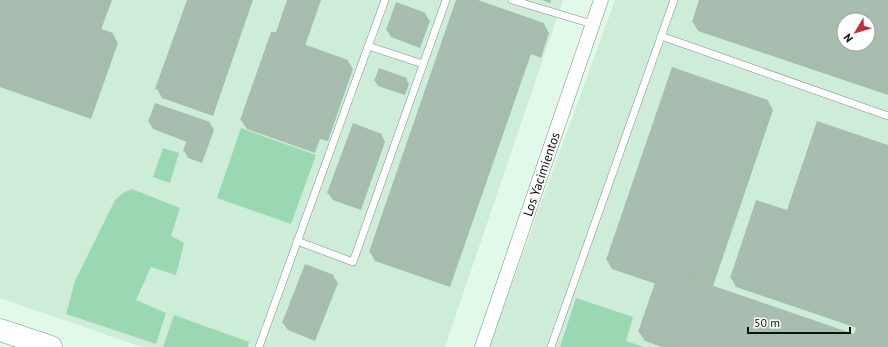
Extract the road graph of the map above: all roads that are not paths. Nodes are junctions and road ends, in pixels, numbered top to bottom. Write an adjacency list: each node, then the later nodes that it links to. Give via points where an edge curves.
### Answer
1 (385, 0): 8 (lane)
2 (446, 0): 9 (lane)
3 (512, 0): 6 (lane)
4 (601, 0): 6 (street, Los Yacimientos)
5 (674, 0): 7 (lane)
6 (592, 24): 16 (street, Los Yacimientos)
7 (661, 36): 10 (lane); 17 (lane)
8 (368, 46): 9 (lane); 11 (lane)
9 (423, 64): 11 (lane, via 352,262)
10 (888, 116)
11 (297, 241): 15 (lane)
12 (0, 330): 13 (main road)
13 (26, 343): 14 (main road)
14 (51, 347)
15 (259, 347)
16 (482, 347)
17 (551, 347)

